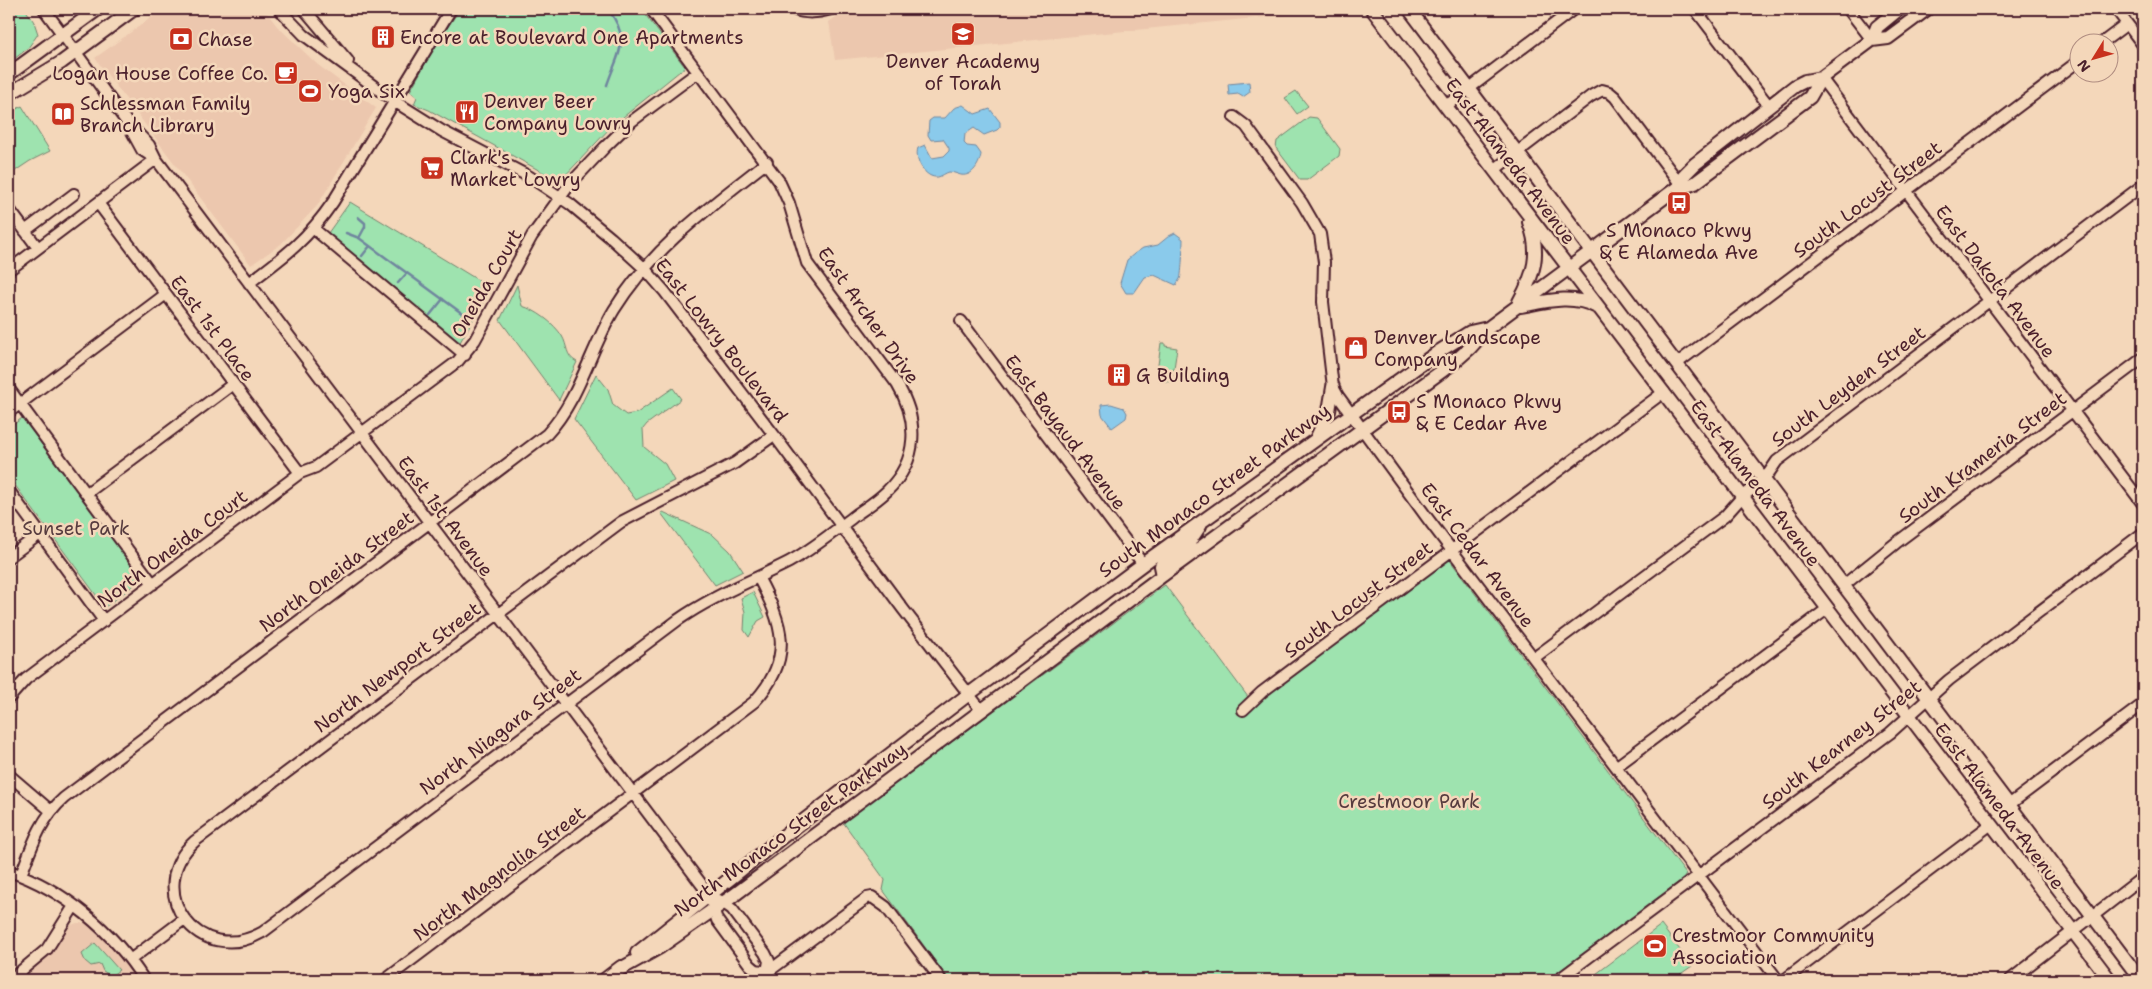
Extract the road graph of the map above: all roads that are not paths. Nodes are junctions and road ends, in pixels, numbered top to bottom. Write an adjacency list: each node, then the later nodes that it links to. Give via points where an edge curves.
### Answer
1 (44, 9): 20 (street, East 1st Avenue)
2 (98, 9): 20 (main road)
3 (134, 9): 23 (main road)
4 (279, 9): 27 (street, East Lowry Boulevard, via 304,34)
5 (304, 9): 27 (street, East Lowry Boulevard)
6 (451, 9): 31 (street)
7 (650, 9): 25 (street, East Archer Drive)
8 (793, 9): 17 (street, via 805,12)
9 (1372, 9): 32 (main road, East Alameda Avenue)
10 (1409, 9): 29 (main road, East Alameda Avenue)
11 (1574, 9): 29 (street)
12 (1695, 9): 33 (street)
13 (1848, 9): 21 (street)
14 (1898, 9): 21 (main road, via 1877,26)
15 (1927, 9): 21 (main road, via 1890,36)
16 (2116, 9): 18 (street)
17 (826, 10)
18 (2128, 24): 19 (street); 22 (street)
19 (2117, 32)
20 (63, 34): 23 (street, East 1st Avenue); 26 (main road)
21 (1872, 40): 28 (main road)
22 (2143, 45)
23 (75, 52): 30 (main road); 36 (street, East 1st Avenue, via 126,121 149,145)
24 (2070, 68): 41 (street, South Locust Street)
25 (698, 72): 37 (street, East Archer Drive); 43 (street, Oneida Court, via 614,137)
26 (9, 74)
27 (358, 74): 31 (street, East Lowry Boulevard)
28 (1821, 78): 33 (main road, via 1802,82); 39 (main road, via 1810,97 1695,183); 41 (street, East Dakota Avenue)
29 (1469, 88): 32 (street); 35 (main road, East Alameda Avenue)
30 (9, 94)
31 (394, 102): 43 (street, East Lowry Boulevard); 47 (street)
32 (1446, 106): 38 (main road, East Alameda Avenue)
33 (1768, 106): 39 (main road, via 1695,164 1685,174)
34 (1234, 117): 65 (street, East Cedar Avenue, via 1246,126 1302,203 1320,234 1324,262 1323,302)
35 (1517, 153): 38 (street); 39 (street, via 1602,90 1617,100); 50 (main road, East Alameda Avenue)
36 (156, 159): 44 (street); 54 (street, East 1st Avenue)
37 (766, 162): 51 (street, North Oneida Street, via 694,219); 84 (street, East Archer Drive, via 786,195 807,264 897,384 912,417 909,457 900,475 878,498)
38 (1494, 170): 45 (main road, East Alameda Avenue)
39 (1681, 185): 50 (main road, South Monaco Street Parkway)
40 (2143, 185): 56 (street, South Leyden Street)
41 (1906, 191): 56 (street, East Dakota Avenue); 63 (street, South Locust Street)
42 (74, 194): 48 (street)
43 (560, 198): 51 (street, East Lowry Boulevard); 61 (street, Oneida Court, via 532,236)
44 (98, 203): 49 (street); 55 (street, East 1st Place)
45 (1524, 208): 52 (main road, East Alameda Avenue); 57 (main road, via 1534,234 1536,258 1530,281)
46 (9, 209): 48 (street)
47 (314, 229): 54 (street, via 288,254); 61 (street)
48 (25, 230): 49 (street)
49 (38, 248): 53 (street)
50 (1592, 252): 52 (main road, South Monaco Street Parkway); 63 (main road, East Alameda Avenue)
51 (645, 269): 74 (street, East Lowry Boulevard); 83 (street, North Oneida Street, via 612,315 554,427)
52 (1569, 269): 57 (main road, South Monaco Street Parkway); 58 (main road, East Alameda Avenue)
53 (9, 270)
54 (249, 283): 73 (street, East 1st Avenue)
55 (166, 294): 64 (street, East 1st Place); 68 (street)
56 (1989, 301): 69 (street, East Dakota Avenue); 77 (street, South Leyden Street, via 1777,461)
57 (1516, 307): 58 (main road, via 1566,299); 60 (main road, South Monaco Street Parkway)
58 (1599, 308): 67 (main road, East Alameda Avenue)
59 (960, 321): 89 (street, East Bayaud Avenue)
60 (1488, 328): 71 (main road, South Monaco Street Parkway, via 1470,332 1456,340); 72 (main road, South Monaco Street Parkway, via 1467,352)
61 (465, 355): 73 (street, Oneida Court)
62 (2143, 358): 69 (street, South Krameria Street)
63 (1676, 364): 77 (main road, East Alameda Avenue)
64 (233, 384): 76 (street, East 1st Place); 79 (street)
65 (1333, 387): 71 (street, East Cedar Avenue); 75 (main road, via 1329,411)
66 (9, 389): 68 (street)
67 (1664, 392): 80 (main road, East Alameda Avenue); 87 (street, South Locust Street)
68 (20, 403): 70 (street); 79 (street)
69 (2073, 411): 81 (street, East Dakota Avenue); 93 (street, South Krameria Street)
70 (9, 412)
71 (1350, 414): 72 (street, East Cedar Avenue); 75 (main road, South Monaco Street Parkway)
72 (1362, 430): 87 (street, East Cedar Avenue); 90 (main road, South Monaco Street Parkway)
73 (362, 433): 76 (street, North Oneida Court, via 316,466); 83 (street, East 1st Avenue)
74 (774, 435): 84 (street, East Lowry Boulevard); 95 (street, North Newport Street, via 729,467 628,517)
75 (1316, 439): 82 (main road, South Monaco Street Parkway)
76 (300, 473): 92 (street, North Oneida Court)
77 (1764, 480): 80 (street, South Leyden Street); 93 (main road, East Alameda Avenue)
78 (9, 491): 86 (street)
79 (87, 493): 92 (street)
80 (1742, 497): 94 (main road, East Alameda Avenue); 98 (street, South Leyden Street, via 1726,516)
81 (2143, 504)
82 (1205, 519): 89 (main road, South Monaco Street Parkway); 90 (main road, via 1190,541 1166,558 1161,566)
83 (429, 523): 95 (street, East 1st Avenue); 111 (street, North Oneida Street)
84 (842, 526): 91 (street, North Niagara Street, via 802,554); 99 (street, East Lowry Boulevard)
85 (2143, 532): 100 (street, South Kearney Street)
86 (40, 534): 88 (street); 96 (street)
87 (1452, 550): 98 (street, East Cedar Avenue); 105 (street, South Locust Street, via 1262,692)
88 (9, 557)
89 (1143, 564): 97 (main road, via 1138,582 1112,602); 99 (main road, South Monaco Street Parkway)
90 (1163, 574): 97 (main road, South Monaco Street Parkway)
91 (758, 577): 102 (street, North Niagara Street, via 688,613); 109 (street, North Magnolia Street, via 777,616 781,640 778,663 767,688 748,707)
92 (153, 584): 96 (street, North Oneida Court)
93 (1844, 585): 100 (main road, East Alameda Avenue)
94 (1827, 609): 106 (main road, East Alameda Avenue); 107 (street)
95 (497, 613): 102 (street, East 1st Avenue); 122 (street, North Newport Street, via 190,845 182,855 174,880 175,898)
96 (104, 620): 101 (street, North Oneida Court, via 26,679)
97 (1094, 626): 104 (main road, South Monaco Street Parkway)
98 (1534, 658): 107 (street, East Cedar Avenue)
99 (969, 694): 104 (street, East Lowry Boulevard); 117 (main road, North Monaco Street Parkway)
100 (1929, 697): 106 (street, South Kearney Street); 110 (main road, East Alameda Avenue)
101 (9, 698)
102 (565, 703): 109 (street, East 1st Avenue); 122 (street, North Niagara Street, via 255,936 220,942 197,933)
103 (2143, 704): 110 (street)
104 (981, 710): 118 (main road, North Monaco Street Parkway)
105 (1243, 710)
106 (1908, 715): 112 (main road, East Alameda Avenue); 115 (street, South Kearney Street, via 1890,733)
107 (1617, 766): 115 (street, East Cedar Avenue)
108 (9, 775): 111 (street)
109 (633, 793): 117 (street, East 1st Avenue); 129 (street, North Magnolia Street)
110 (2010, 804): 121 (main road, East Alameda Avenue)
111 (51, 811): 114 (street, North Oneida Street, via 38,829)
112 (1990, 825): 123 (main road, East Alameda Avenue); 135 (street)
113 (9, 871): 114 (street)
114 (21, 875): 119 (street)
115 (1698, 875): 133 (street, South Kearney Street); 134 (street, East Cedar Avenue)
116 (2143, 876): 121 (street)
117 (709, 895): 118 (street, East 1st Avenue); 120 (street, East 1st Avenue); 125 (main road, North Monaco Street Parkway)
118 (724, 902): 120 (main road, North Monaco Street Parkway); 126 (street, East 1st Avenue, via 767,956)
119 (74, 906): 124 (street, via 103,930); 127 (street, via 47,949)
120 (713, 910): 125 (main road, North Monaco Street Parkway, via 660,947); 126 (street, East 1st Avenue, via 750,965)
121 (2093, 916): 123 (street); 138 (main road, East Alameda Avenue)
122 (183, 920): 124 (street)
123 (2073, 933): 136 (street); 137 (main road, East Alameda Avenue)
124 (130, 960): 128 (street)
125 (616, 971): 130 (main road, North Monaco Street Parkway)
126 (770, 976): 131 (street); 132 (street, via 872,897 886,907)
127 (10, 980)
128 (144, 980)
129 (385, 980)
130 (604, 980)
131 (757, 980)
132 (941, 980)
133 (1558, 980)
134 (1778, 980)
135 (1784, 980)
136 (2010, 980)
137 (2110, 980)
138 (2142, 980)

